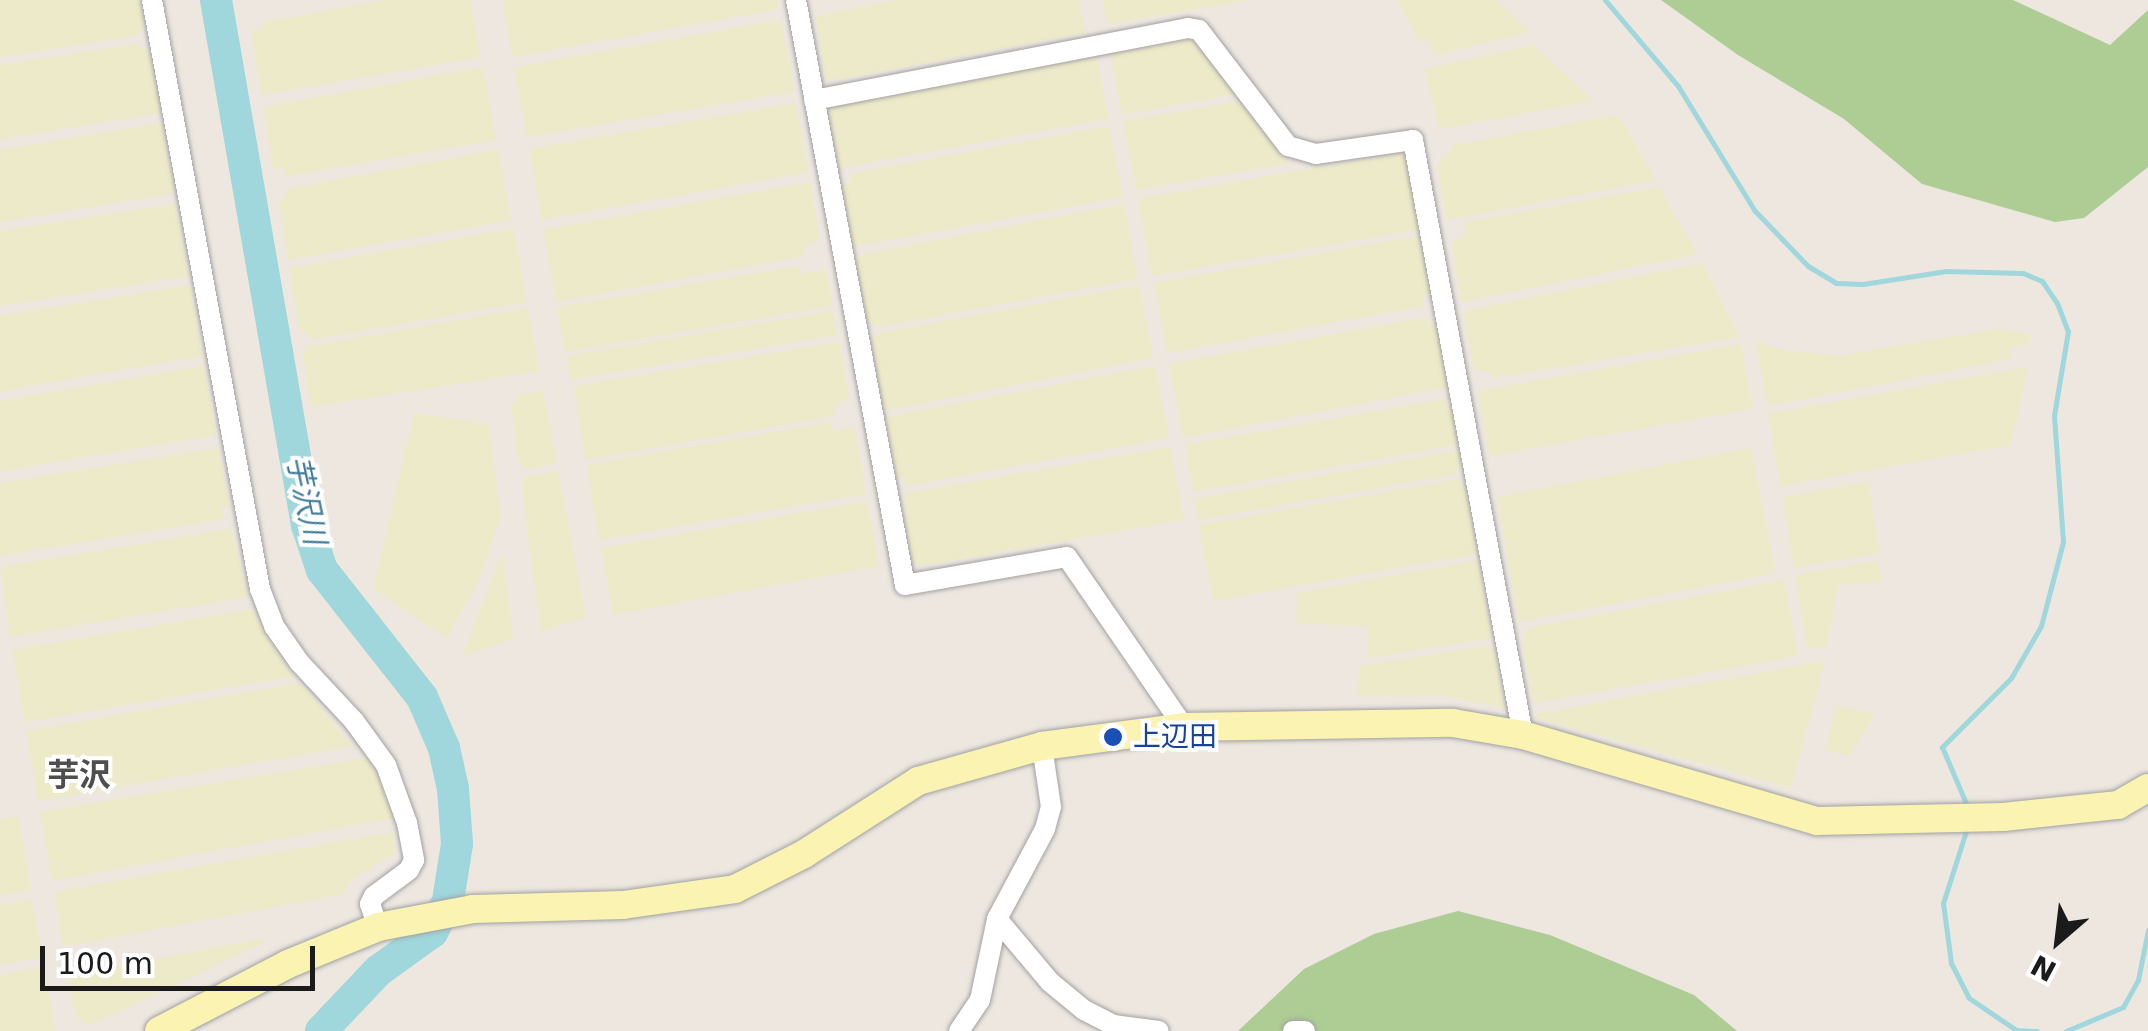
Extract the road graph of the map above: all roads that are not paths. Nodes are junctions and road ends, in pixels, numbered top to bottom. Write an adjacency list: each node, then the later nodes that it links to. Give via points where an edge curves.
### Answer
1 (152, 0): 9 (street, via 260,590 299,662 386,765 407,822 414,860 374,896)
2 (796, 0): 3 (street)
3 (814, 100): 4 (street, via 905,585 1067,557); 5 (street, via 1188,28 1200,30 1288,146 1316,154 1413,140)
4 (1184, 727): 5 (street, via 1453,723); 6 (street)
5 (1523, 735): 7 (street, via 1817,821 1981,818 2118,804)
6 (1042, 746): 8 (street, via 1051,807); 9 (street, via 918,781 735,889 624,905 466,910)
7 (2148, 788)
8 (998, 919): 11 (street, via 980,1000); 12 (street, via 1050,982 1084,1010 1114,1025)
9 (378, 927): 10 (street, via 288,964)
10 (159, 1031)
11 (959, 1031)
12 (1159, 1031)
13 (1293, 1031): 14 (street)
14 (1305, 1031)

